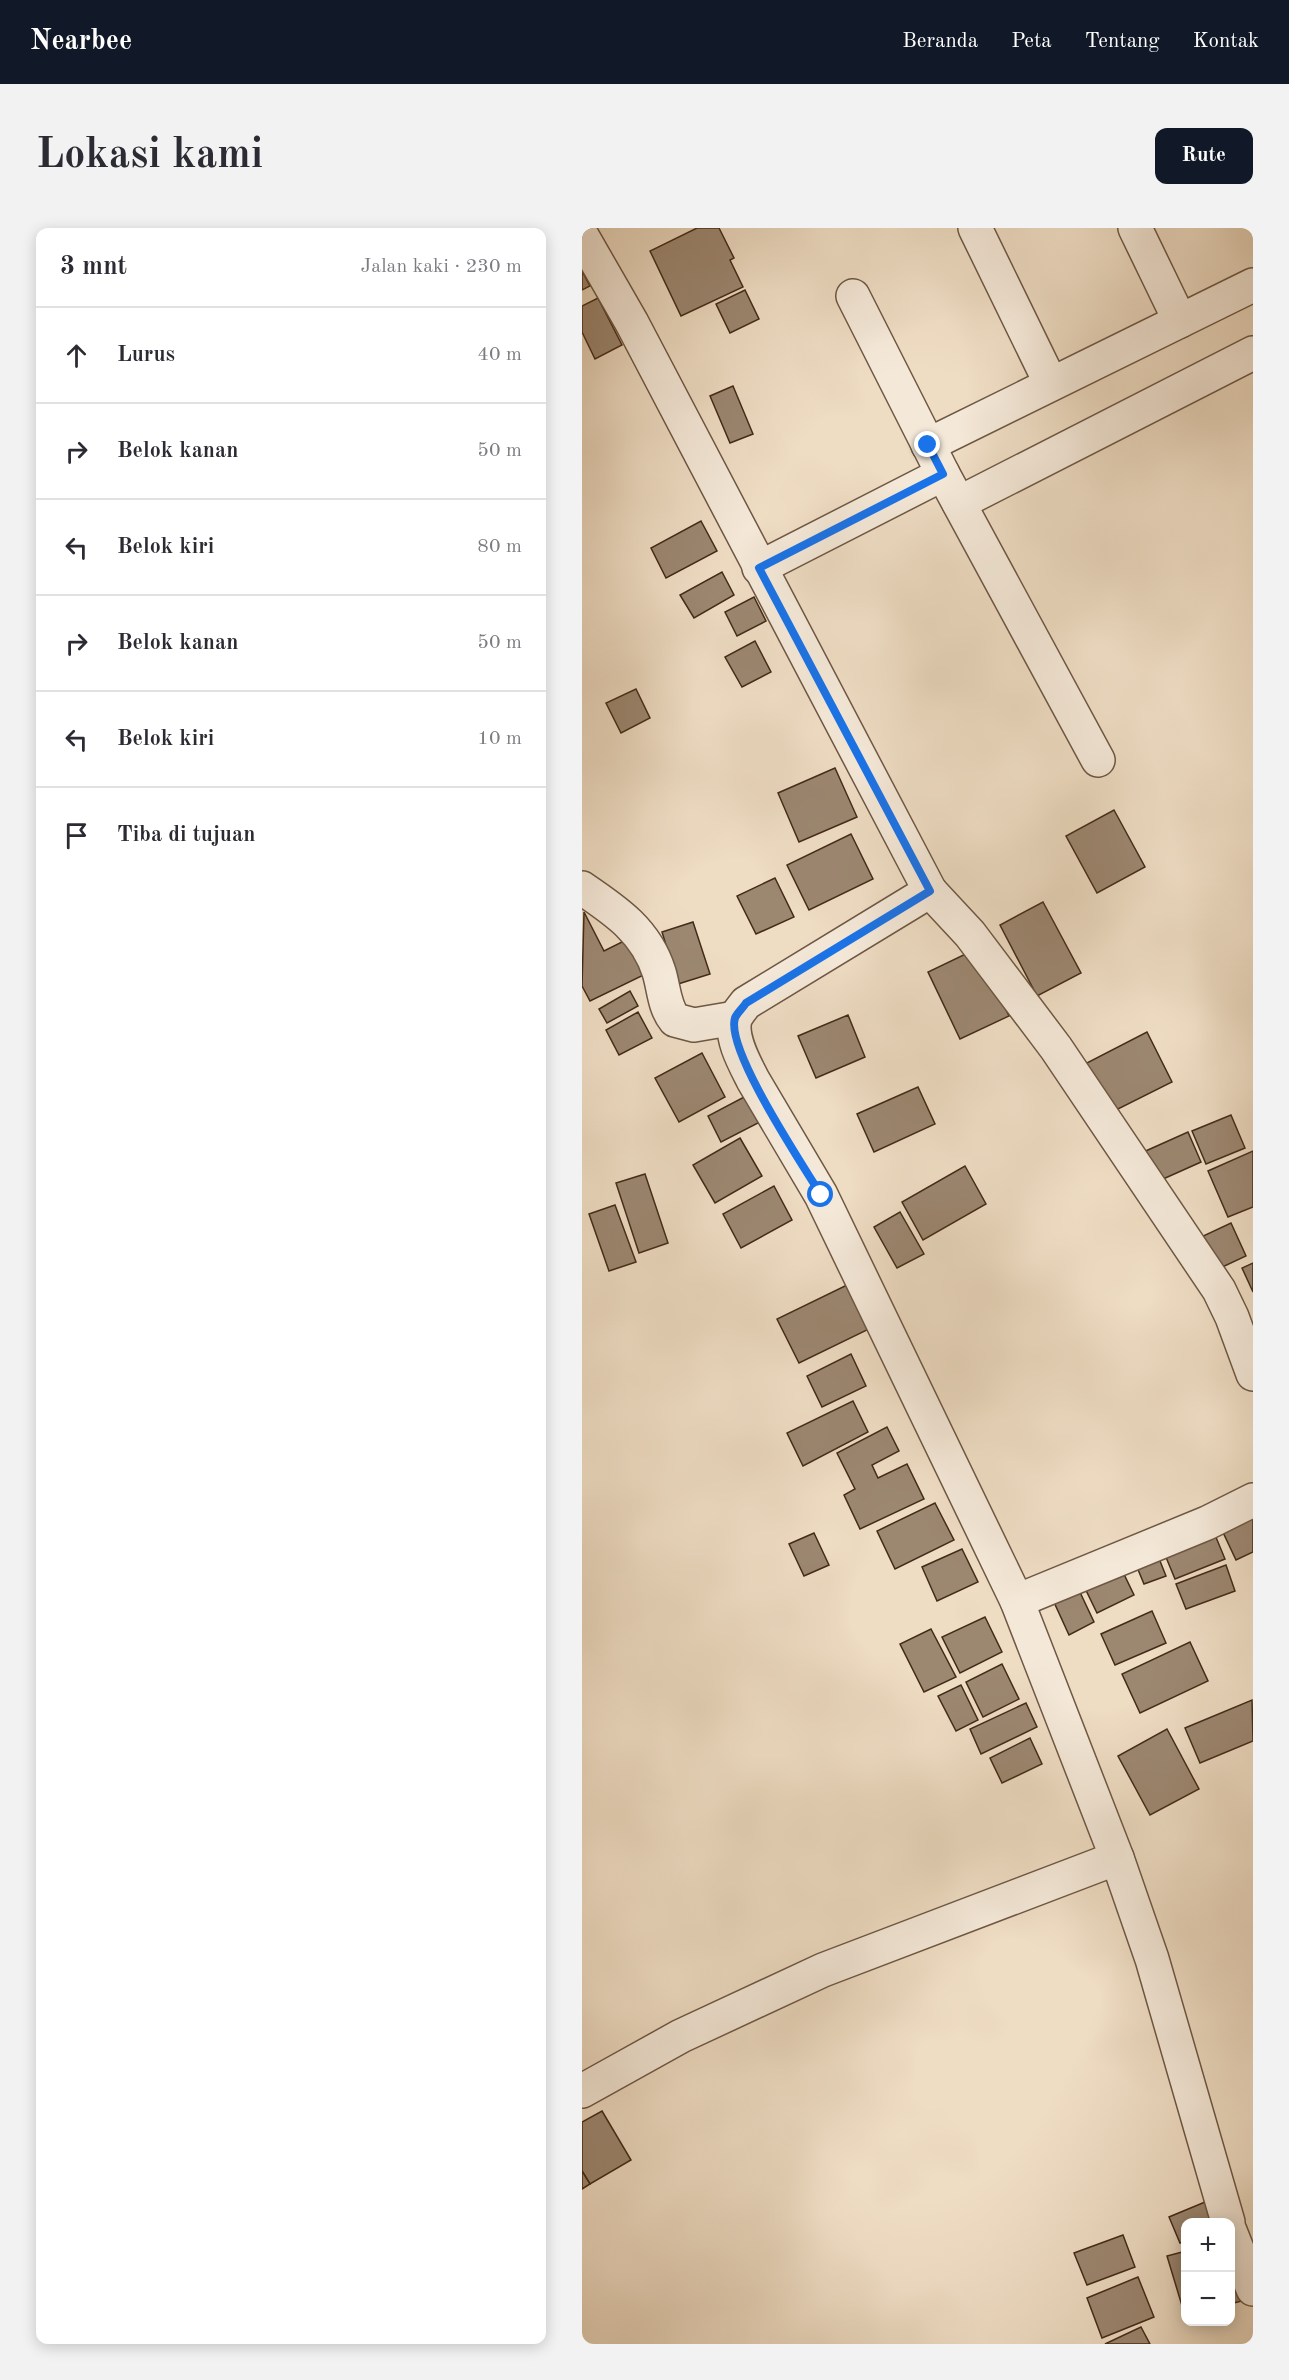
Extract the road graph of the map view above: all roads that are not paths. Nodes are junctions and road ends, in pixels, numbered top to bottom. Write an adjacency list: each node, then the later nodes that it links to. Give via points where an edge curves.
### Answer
1 (975, 228): 8 (street)
2 (1135, 228): 6 (street)
3 (582, 236): 12 (street, via 632,323)
4 (1253, 285): 6 (street)
5 (853, 296): 9 (street)
6 (1180, 321): 8 (street)
7 (1253, 353): 11 (street)
8 (1051, 384): 9 (street)
9 (928, 445): 10 (street)
10 (943, 474): 11 (street); 12 (street)
11 (959, 503): 13 (street)
12 (759, 568): 15 (street)
13 (1098, 760)
14 (582, 888): 16 (street, via 619,912 642,936 675,1020 694,1025)
15 (930, 891): 16 (street, via 746,1003); 17 (street, via 970,934 1056,1048 1219,1290)
16 (735, 1018): 19 (street, via 734,1030 743,1060 821,1195)
17 (1253, 1374)
18 (1253, 1500): 19 (street, via 1207,1523)
19 (1017, 1601): 20 (street)
20 (1118, 1858): 21 (street, via 824,1970 681,2036); 22 (street, via 1152,1959)
21 (582, 2091)
22 (1227, 2218)
23 (1235, 2244): 24 (street)
24 (1253, 2289)

